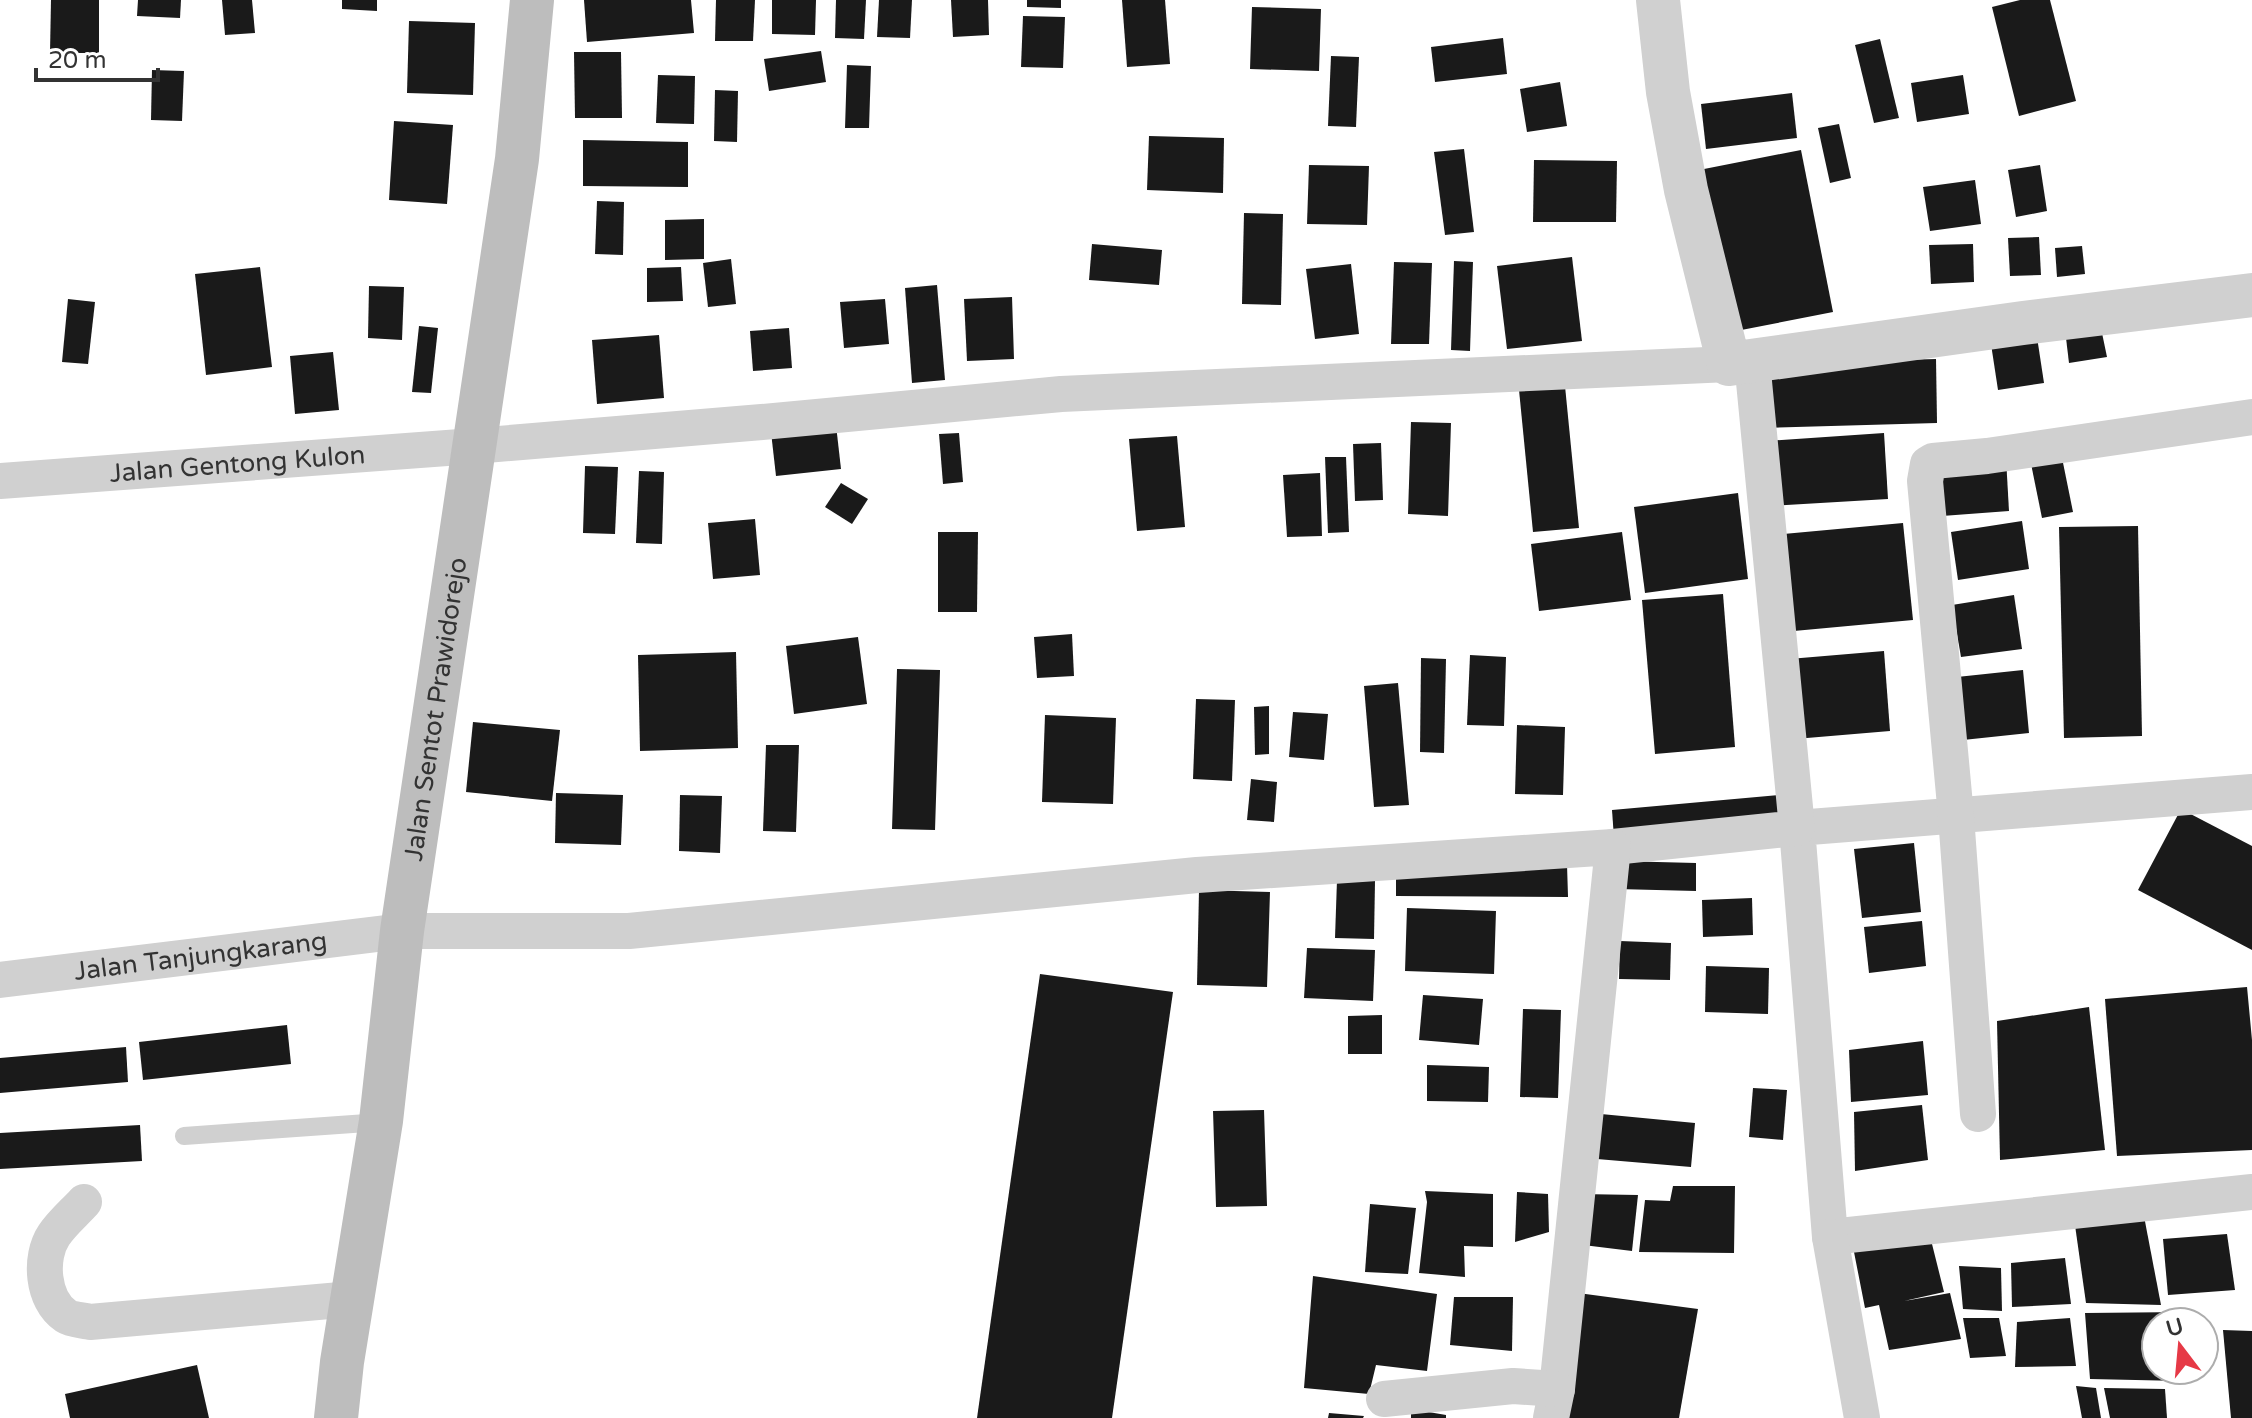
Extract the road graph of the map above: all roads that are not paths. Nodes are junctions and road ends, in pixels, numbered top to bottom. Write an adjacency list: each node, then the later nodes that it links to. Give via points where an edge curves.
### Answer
1 (532, 0): 6 (main road, Jalan Sentot Prawidorejo, via 517,159)
2 (1658, 0): 4 (street, via 1686,190)
3 (2252, 295): 4 (street)
4 (1740, 363): 6 (street, Jalan Gentong Kulon, via 1061,394); 10 (street)
5 (2252, 417): 9 (street, via 1928,464 1925,481)
6 (474, 446): 7 (street, Jalan Gentong Kulon); 12 (main road, Jalan Sentot Prawidorejo)
7 (0, 481)
8 (2252, 792): 9 (street, Jalan Tanjungkarang)
9 (1956, 816): 10 (street, Jalan Tanjungkarang); 14 (street)
10 (1797, 828): 11 (street, Jalan Tanjungkarang); 19 (street)
11 (1613, 847): 12 (street, Jalan Tanjungkarang, via 1197,875 629,931); 22 (street)
12 (402, 931): 13 (street, Jalan Tanjungkarang); 15 (main road, Jalan Sentot Prawidorejo)
13 (0, 980)
14 (1978, 1114)
15 (381, 1121): 16 (lane); 20 (main road, Jalan Sentot Prawidorejo)
16 (184, 1136)
17 (2252, 1192): 19 (street)
18 (84, 1202): 20 (street, via 53,1237 44,1257 53,1304 67,1317 90,1322)
19 (1830, 1237): 24 (street)
20 (352, 1299): 23 (main road, Jalan Sentot Prawidorejo)
21 (1384, 1399): 22 (street, via 1513,1386)
22 (1554, 1403)
23 (336, 1418)
24 (1862, 1418)

